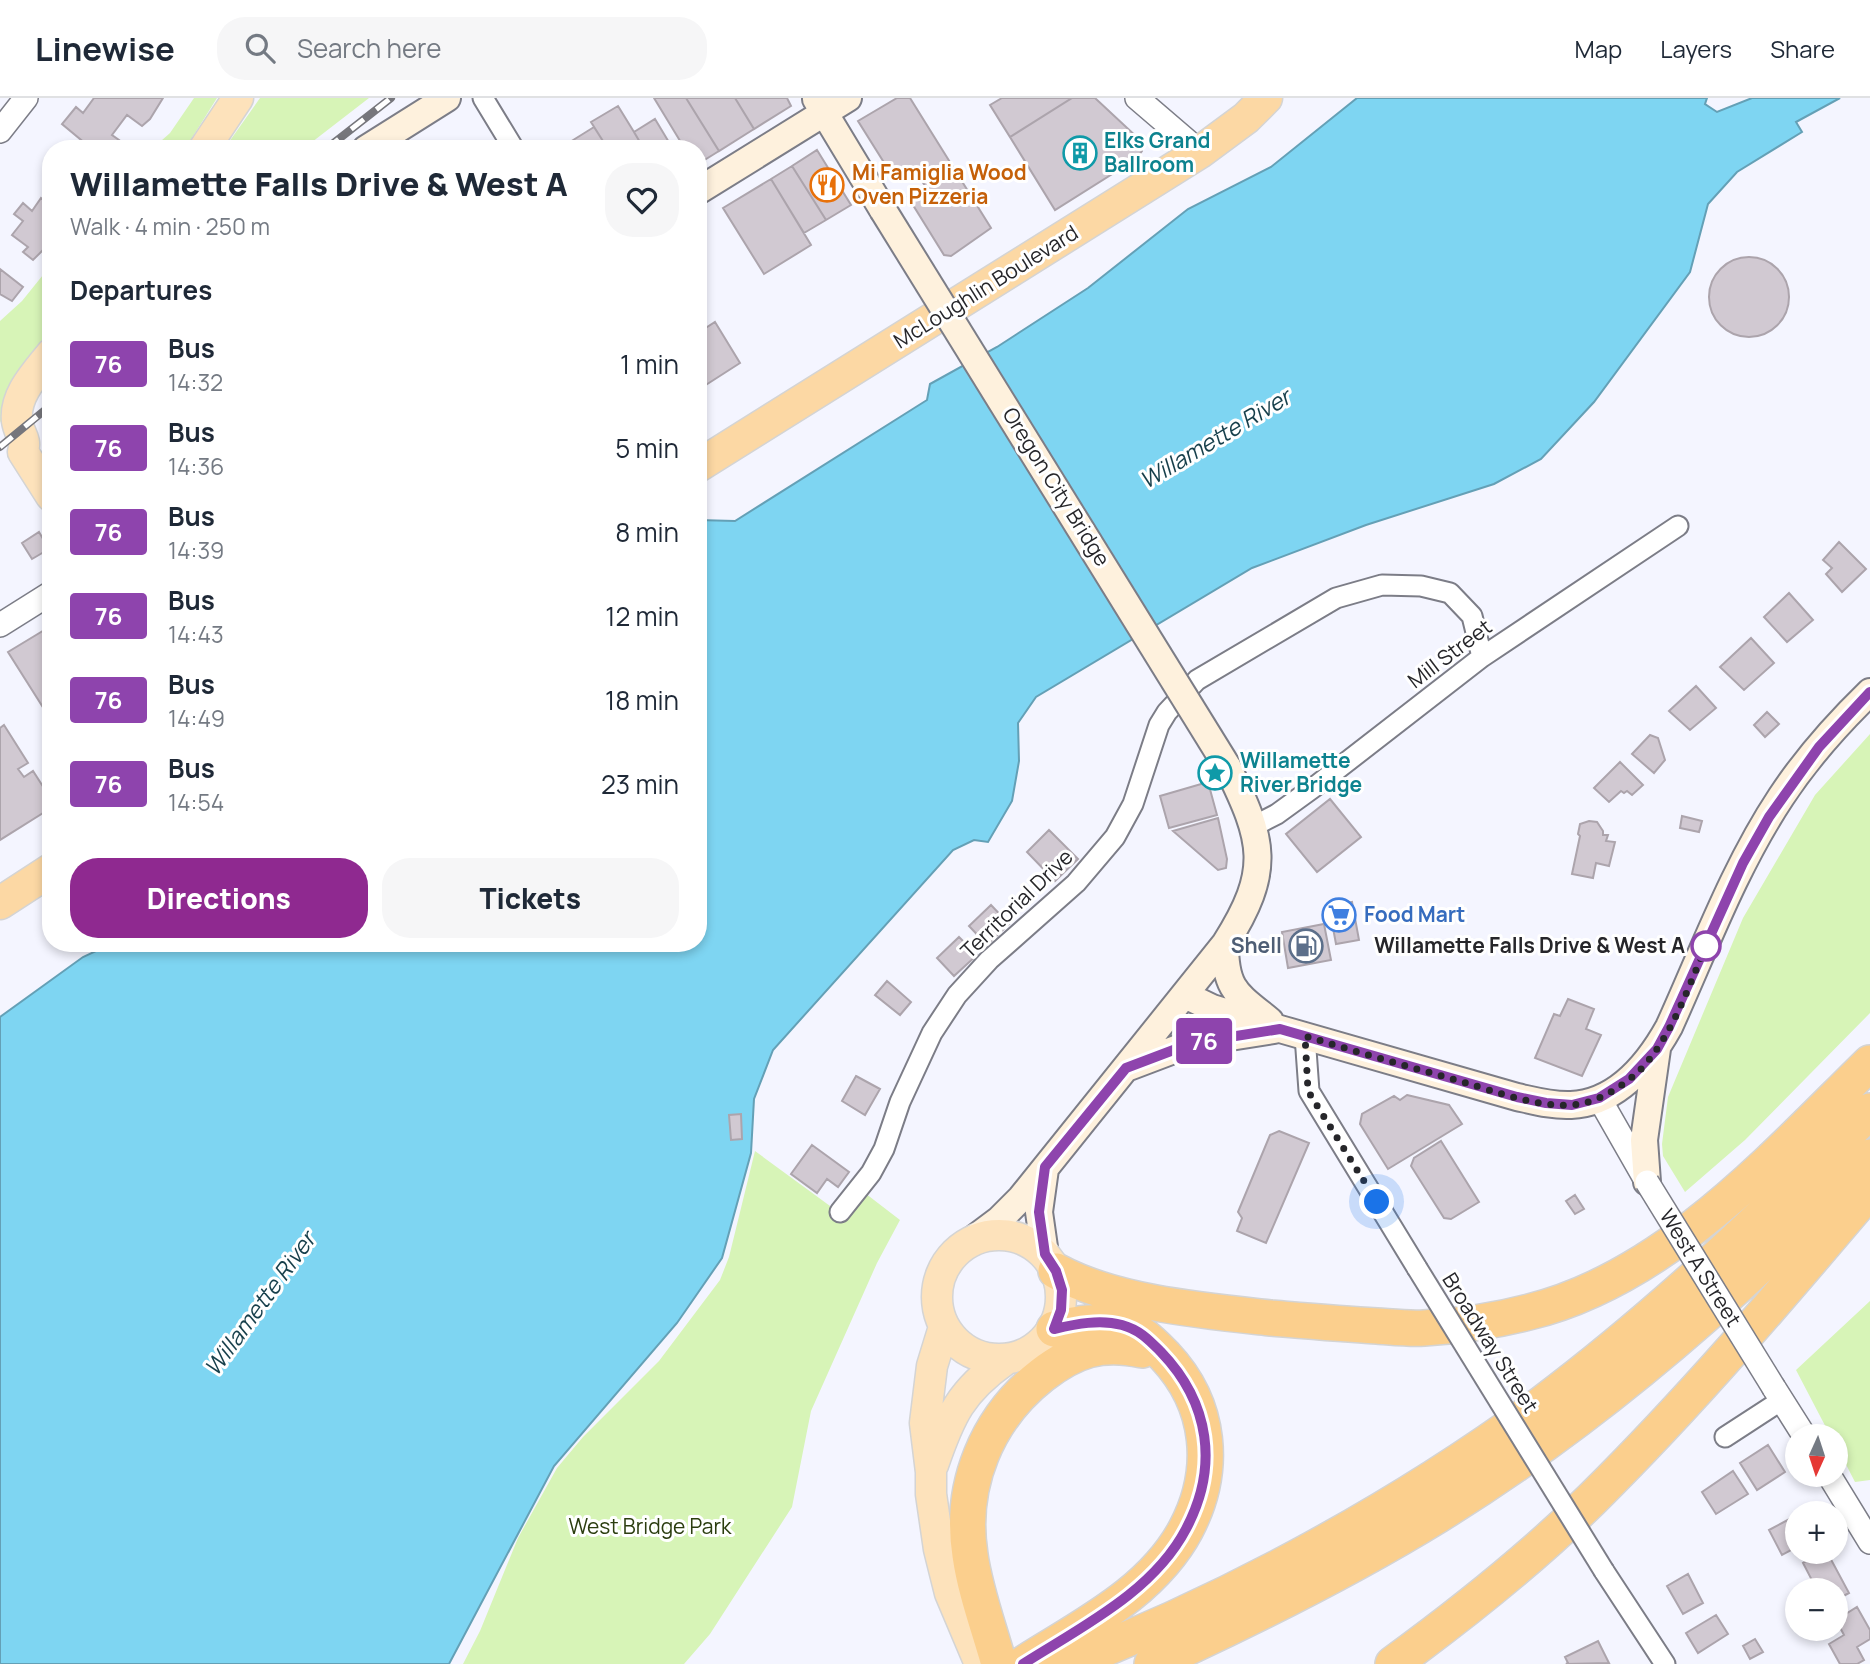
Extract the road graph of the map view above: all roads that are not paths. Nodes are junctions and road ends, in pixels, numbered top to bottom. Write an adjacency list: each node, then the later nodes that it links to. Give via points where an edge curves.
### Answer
1 (26, 98): 9 (street)
2 (238, 98): 10 (main road)
3 (447, 98): 11 (main road)
4 (483, 98): 12 (street)
5 (848, 98): 8 (main road)
6 (1137, 98): 13 (street)
7 (1266, 98): 13 (highway, McLoughlin Boulevard)
8 (819, 105): 14 (main road); 25 (main road, Oregon City Bridge, bridge, via 1227,766)
9 (0, 131)
10 (210, 140)
11 (380, 140)
12 (509, 140)
13 (1200, 152): 18 (highway, McLoughlin Boulevard)
14 (707, 185)
15 (42, 366): 16 (main road, via 20,397 17,419)
16 (23, 437): 17 (main road, via 36,443); 19 (main road, via 23,452)
17 (42, 453)
18 (707, 457)
19 (42, 482)
20 (1678, 526): 23 (street, Mill Street)
21 (42, 599): 22 (street)
22 (0, 625)
23 (1482, 657): 25 (street, Mill Street, via 1278,814); 40 (street, Territorial Drive, via 1472,616 1450,593 1421,586 1382,585 1336,598 1197,680 1159,725 1133,804 1115,837 1076,883 989,960 951,1004 932,1033 871,1174)
24 (1870, 692): 31 (main road, via 1819,747 1769,817)
25 (1254, 826): 28 (main road, Oregon City Bridge, via 1258,844 1255,881 1248,905)
26 (42, 876): 27 (highway)
27 (0, 903)
28 (1225, 944): 29 (main road, Oregon City Bridge); 30 (main road, via 1225,965 1240,997)
29 (1185, 995): 30 (main road); 33 (main road, Oregon City Bridge)
30 (1292, 1033): 33 (main road, via 1192,1043); 34 (main road, via 1546,1103 1572,1105); 60 (street, Broadway Street, bridge, via 1308,1091)
31 (1657, 1049): 34 (main road, via 1629,1079); 38 (main road, via 1644,1140)
32 (1870, 1063): 42 (highway, via 1751,1179 1655,1255 1572,1298 1530,1312 1423,1328 1227,1313 1102,1292 1078,1283)
33 (1126, 1068): 37 (main road, Oregon City Bridge)
34 (1599, 1098): 38 (street, West A Street)
35 (1870, 1111): 53 (highway, via 1672,1298 1512,1424 1340,1533 1235,1588)
36 (1870, 1157): 58 (highway, via 1751,1272 1561,1432 1372,1554)
37 (1045, 1167): 41 (main road, Oregon City Bridge, via 1021,1198); 42 (main road, via 1039,1212)
38 (1647, 1182): 47 (street, West A Street, bridge)
39 (1870, 1190): 59 (highway, via 1710,1375 1593,1498 1510,1573)
40 (840, 1212)
41 (971, 1241): 42 (main road, via 1010,1235 1029,1242); 43 (main road, via 954,1253 937,1288 937,1308)
42 (1051, 1262): 44 (main road, via 1062,1290)
43 (944, 1327): 45 (main road, via 969,1353); 50 (main road, via 926,1402)
44 (1054, 1329): 45 (main road, via 1024,1355); 46 (highway, via 1084,1322 1122,1325 1143,1334)
45 (1004, 1360): 50 (main road, via 983,1376 953,1412)
46 (1174, 1365): 53 (highway, via 1203,1423 1206,1470 1199,1498 1167,1558); 55 (highway, via 1141,1350 1088,1349 1063,1360 1029,1385 999,1418 983,1447 967,1518 970,1555)
47 (1778, 1394): 48 (street, West A Street); 49 (street)
48 (1797, 1424)
49 (1725, 1437)
50 (931, 1472): 54 (main road, via 943,1570)
51 (1837, 1488): 52 (street)
52 (1870, 1542)
53 (1101, 1633): 56 (highway); 57 (highway)
54 (980, 1664)
55 (999, 1664)
56 (1023, 1664)
57 (1066, 1664)
58 (1152, 1664)
59 (1393, 1664)
60 (1665, 1664)

